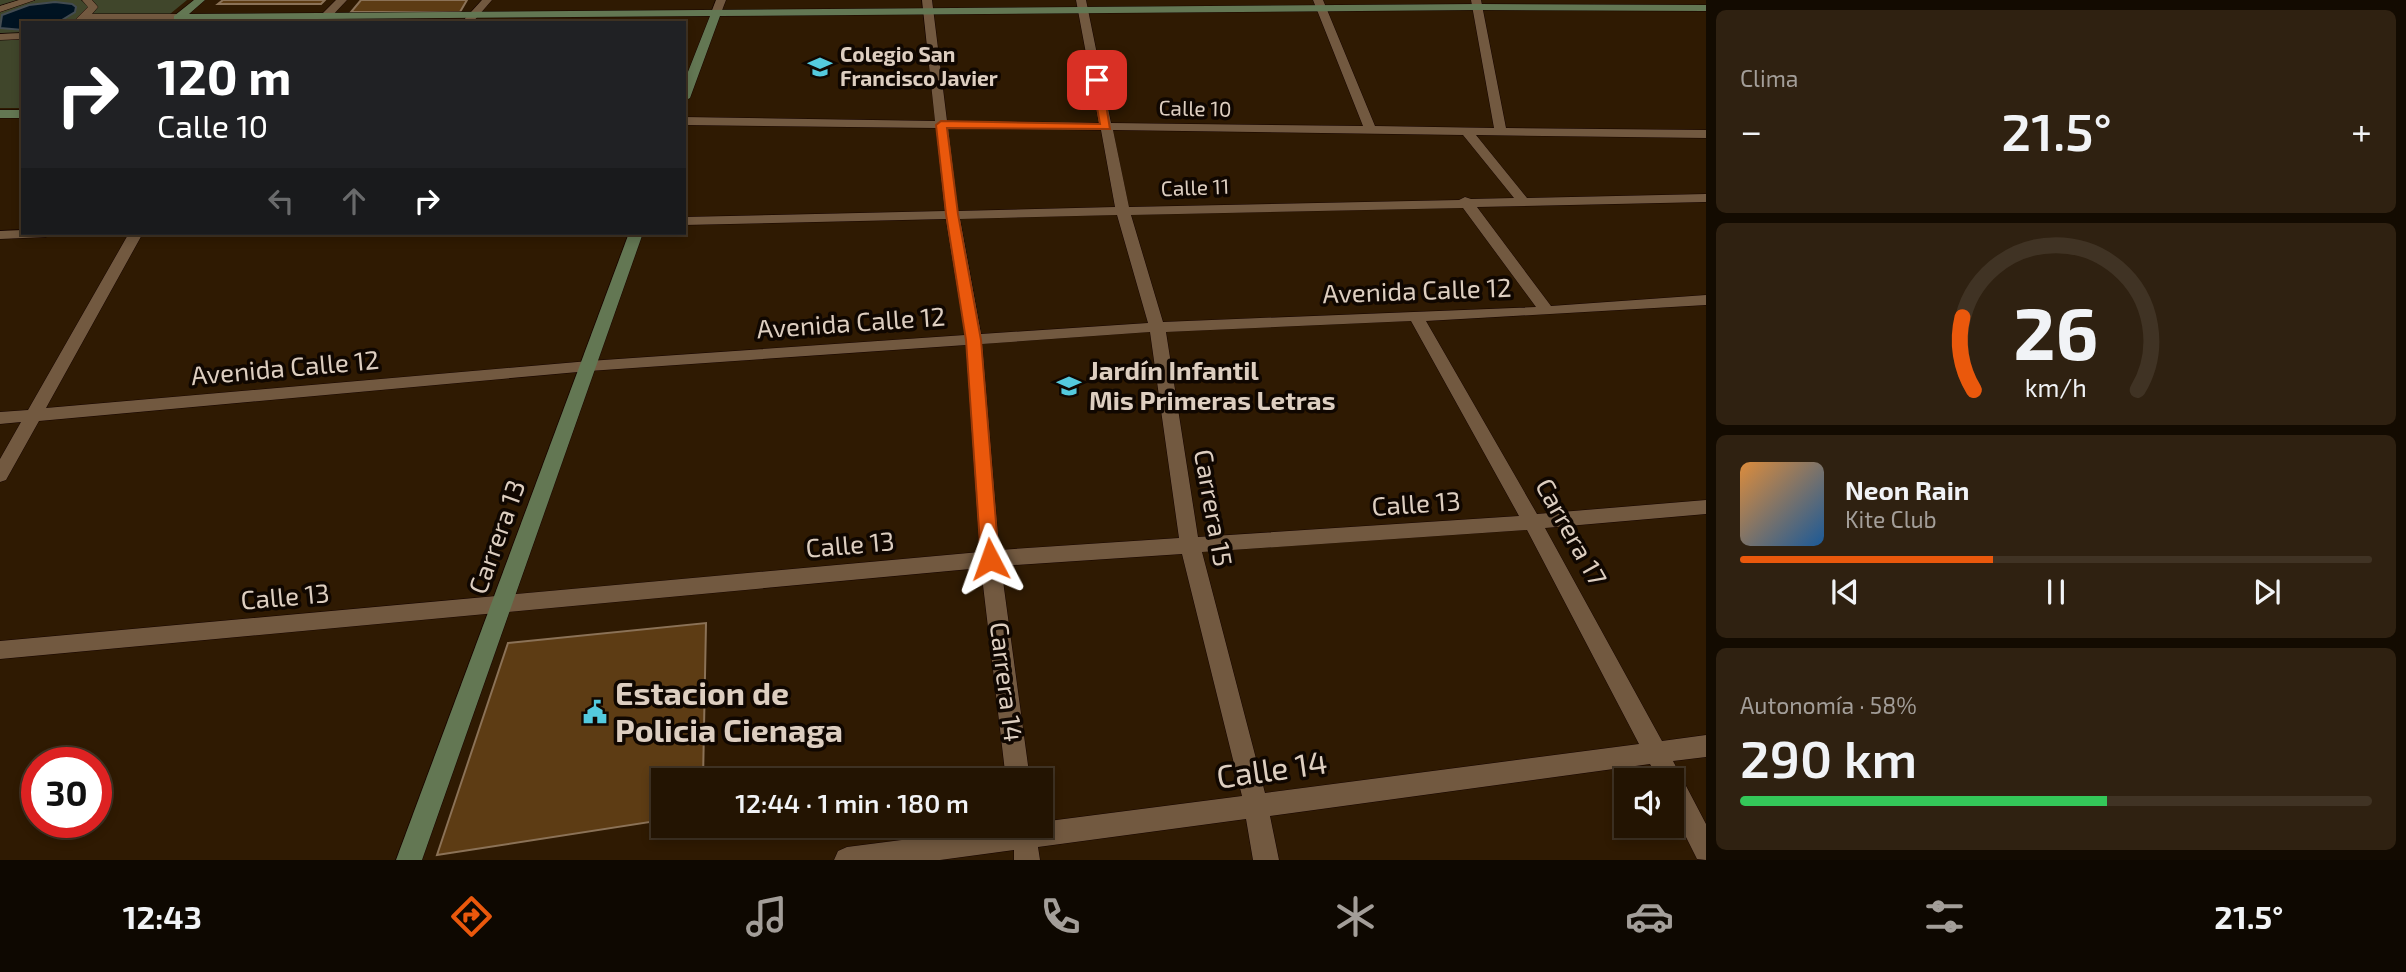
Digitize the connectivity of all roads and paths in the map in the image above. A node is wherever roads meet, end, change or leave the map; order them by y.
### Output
1 (30, 0) edge
2 (88, 0) edge
3 (200, 0) edge
4 (342, 0) edge
5 (487, 0) edge
6 (721, 0) edge
7 (1477, 3) edge
8 (1320, 4) edge
9 (1082, 5) edge
10 (927, 6) edge
11 (1706, 8) edge
12 (0, 9) edge
13 (716, 13) junction
14 (326, 16) junction
15 (85, 17) junction
16 (469, 19) edge
17 (176, 20) edge
18 (78, 21) edge
19 (21, 36) edge
20 (3, 39) edge
21 (686, 93) edge
22 (0, 114) edge
23 (21, 114) edge
24 (686, 121) edge
25 (941, 125) junction
26 (1107, 127) junction
27 (1371, 130) junction
28 (1467, 131) junction
29 (1501, 131) junction
30 (1706, 134) edge
31 (1706, 198) edge
32 (1522, 200) junction
33 (1465, 201) junction
34 (1124, 211) junction
35 (952, 214) junction
36 (686, 221) edge
37 (21, 234) edge
38 (0, 235) edge
39 (135, 235) edge
40 (635, 235) edge
41 (1706, 300) edge
42 (1547, 311) junction
43 (1415, 315) junction
44 (1157, 327) junction
45 (974, 340) junction
46 (589, 366) junction
47 (34, 415) junction
48 (0, 418) edge
49 (0, 475) edge
50 (1706, 507) edge
51 (1532, 522) junction
52 (1190, 545) junction
53 (990, 559) junction
54 (500, 603) junction
55 (0, 650) edge
56 (1706, 746) edge
57 (1656, 751) junction
58 (1016, 768) edge
59 (1664, 768) edge
60 (1256, 805) junction
61 (1684, 807) edge
62 (1025, 840) edge
63 (1706, 850) edge
64 (409, 860) edge
65 (846, 860) edge
66 (1266, 860) edge

1 - 12 street
2 - 15 street
3 - 17 street
4 - 14 street
5 - 16 street
6 - 13 street
7 - 8 street
7 - 11 street
7 - 29 street
8 - 9 street
8 - 27 street
9 - 10 street
9 - 26 street, Carrera 15
10 - 13 street
10 - 25 street, Carrera 14
13 - 16 street
13 - 21 street
14 - 16 street
14 - 17 street
15 - 17 street
15 - 18 street
19 - 20 street
22 - 23 street
24 - 25 street, Calle 10
25 - 26 street, Calle 10
25 - 35 street, Carrera 14
26 - 27 street, Calle 10
26 - 34 street, Carrera 15
27 - 28 street, Calle 10
28 - 29 street, Calle 10
28 - 32 street
29 - 30 street, Calle 10
31 - 32 street, Calle 11
32 - 33 street, Calle 11
33 - 34 street, Calle 11
33 - 42 street
34 - 35 street, Calle 11
34 - 44 street, Carrera 15
35 - 36 street, Calle 11
35 - 45 street, Carrera 14
37 - 38 street
39 - 47 street
40 - 46 street, Carrera 13
41 - 42 street, Avenida Calle 12
42 - 43 street, Avenida Calle 12
43 - 44 street, Avenida Calle 12
43 - 51 street, Carrera 17
44 - 45 street, Avenida Calle 12
44 - 52 street, Carrera 15
45 - 46 street, Avenida Calle 12
45 - 53 street, Carrera 14
46 - 47 street, Avenida Calle 12
46 - 54 street, Carrera 13
47 - 48 street, Avenida Calle 12
47 - 49 street
50 - 51 street, Calle 13
51 - 52 street, Calle 13
51 - 57 street, Carrera 17
52 - 53 street, Calle 13
52 - 60 street, Carrera 15
53 - 54 street, Calle 13
53 - 58 street, Carrera 14
54 - 55 street, Calle 13
54 - 64 street, Carrera 13
56 - 57 street, Calle 14
57 - 59 street, Carrera 17
57 - 60 street, Calle 14
60 - 62 street, Calle 14
60 - 66 street, Carrera 15
61 - 63 street, Carrera 17
62 - 65 street, Calle 14

